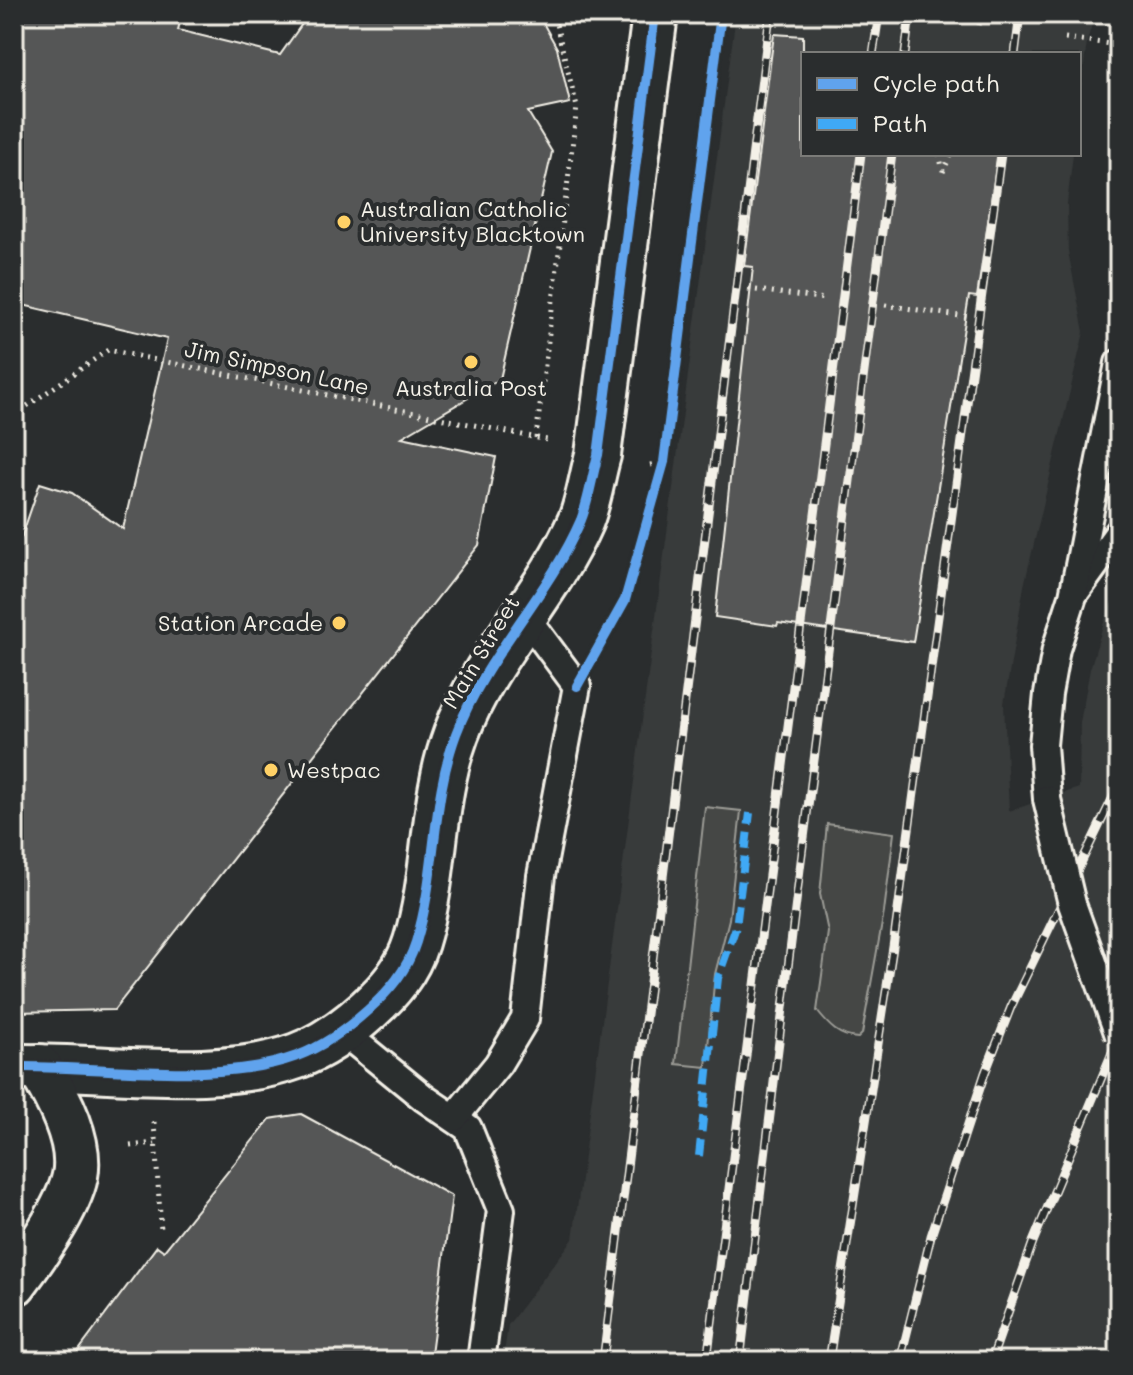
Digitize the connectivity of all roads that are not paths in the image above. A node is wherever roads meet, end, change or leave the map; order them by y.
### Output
1 (655, 14) edge
2 (1119, 363) edge
3 (1119, 532) edge
4 (1073, 596) junction
5 (525, 616) junction
6 (343, 1032) junction
7 (1119, 1035) edge
8 (26, 1067) edge
9 (454, 1118) junction
10 (14, 1283) edge
11 (481, 1361) edge

1 - 5 street, Main Street
2 - 4 lane
3 - 4 lane
4 - 7 lane, bridge
5 - 6 street, Main Street
5 - 9 lane
6 - 8 street, Main Street
6 - 9 lane
8 - 10 street, Main Street
9 - 11 lane

